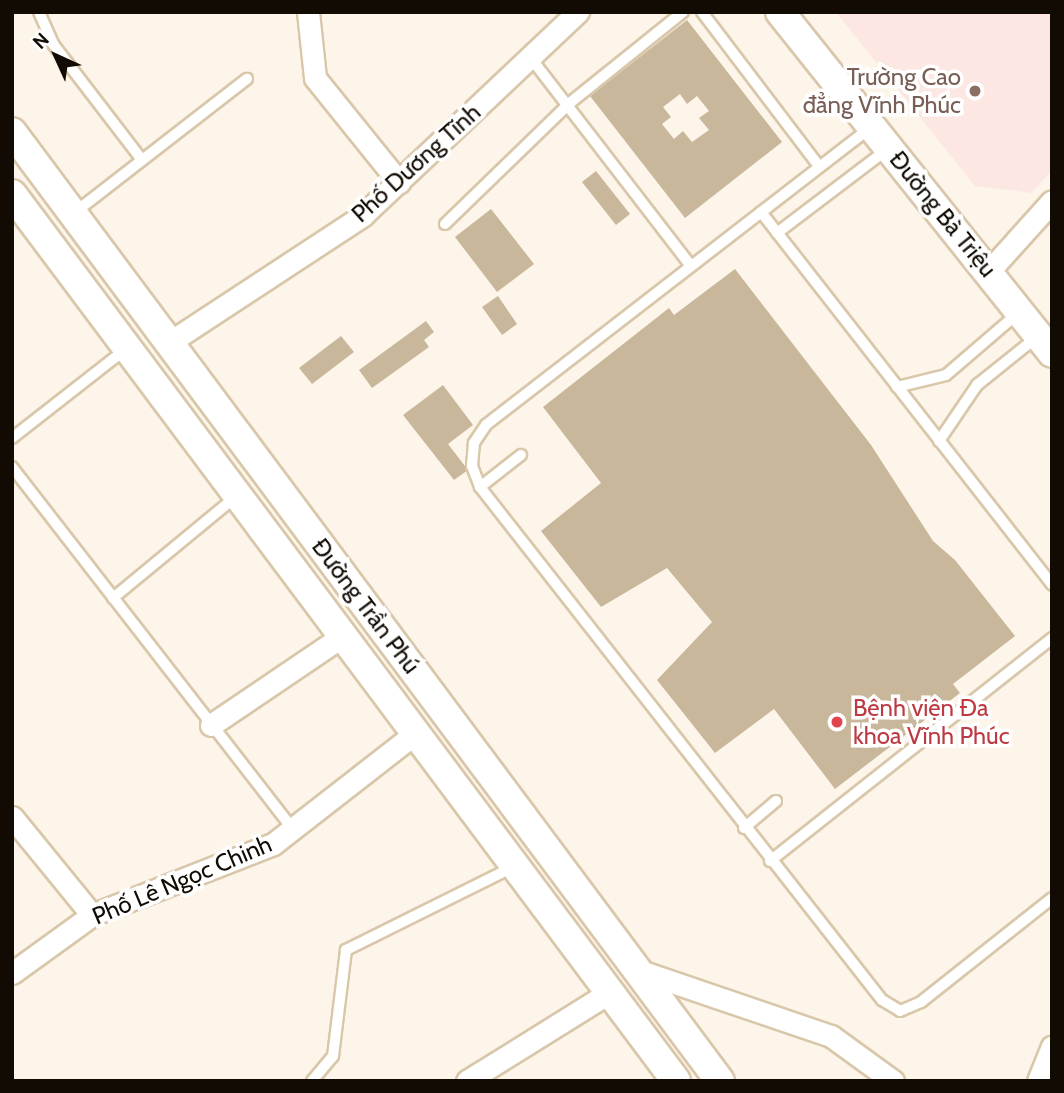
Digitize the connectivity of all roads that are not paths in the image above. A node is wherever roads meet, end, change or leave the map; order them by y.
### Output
1 (39, 12) edge
2 (308, 12) edge
3 (578, 12) edge
4 (683, 12) edge
5 (702, 12) edge
6 (780, 12) edge
7 (530, 57) junction
8 (247, 79) dead end
9 (567, 106) junction
10 (872, 126) junction
11 (12, 132) edge
12 (890, 148) junction
13 (142, 160) junction
14 (819, 166) junction
15 (398, 182) junction
16 (12, 194) edge
17 (1052, 201) edge
18 (761, 212) junction
19 (74, 213) junction
20 (445, 224) dead end
21 (777, 233) junction
22 (691, 266) junction
23 (989, 271) junction
24 (1021, 312) junction
25 (170, 342) junction
26 (1045, 344) edge
27 (128, 348) junction
28 (897, 387) junction
29 (12, 438) edge
30 (939, 441) junction
31 (521, 455) dead end
32 (12, 467) edge
33 (480, 487) junction
34 (238, 495) junction
35 (1052, 585) edge
36 (113, 598) junction
37 (344, 635) junction
38 (1052, 638) edge
39 (211, 725) junction
40 (417, 732) junction
41 (776, 801) dead end
42 (12, 817) edge
43 (744, 828) junction
44 (293, 829) junction
45 (770, 861) junction
46 (516, 865) junction
47 (1052, 898) edge
48 (92, 915) junction
49 (639, 971) junction
50 (12, 973) edge
51 (610, 992) junction
52 (1052, 1047) edge
53 (318, 1079) edge
54 (467, 1081) edge
55 (676, 1081) edge
56 (720, 1081) edge
57 (893, 1081) edge
58 (1038, 1081) edge

1 - 13 lane
2 - 15 street
3 - 7 street, Phố Dương Tĩnh
4 - 9 lane
5 - 14 lane
6 - 10 main road, Đường Bà Triệu
7 - 9 lane
7 - 15 street, Phố Dương Tĩnh
8 - 13 lane
9 - 20 lane
9 - 22 lane
10 - 12 main road, Đường Bà Triệu
10 - 14 lane
11 - 19 main road, Đường Trần Phú
12 - 21 lane
12 - 23 main road, Đường Bà Triệu
13 - 19 lane
14 - 18 lane
15 - 25 street, Phố Dương Tĩnh
16 - 27 main road, Đường Trần Phú
17 - 23 street
18 - 21 lane
18 - 22 lane
19 - 25 main road, Đường Trần Phú
21 - 28 lane
22 - 33 lane
23 - 24 main road, Đường Bà Triệu
24 - 26 main road, Đường Bà Triệu
24 - 28 lane
25 - 49 main road, Đường Trần Phú
26 - 30 lane
27 - 29 lane
27 - 34 main road, Đường Trần Phú
28 - 30 lane
30 - 35 lane
31 - 33 lane
32 - 36 lane
33 - 43 lane
34 - 36 lane
34 - 37 main road, Đường Trần Phú
36 - 39 lane
37 - 39 street
37 - 40 main road, Đường Trần Phú
38 - 45 lane
39 - 44 lane
40 - 44 street, Phố Lê Ngọc Chinh
40 - 46 main road, Đường Trần Phú
41 - 43 lane
42 - 48 street
43 - 45 lane
44 - 48 street, Phố Lê Ngọc Chinh
45 - 47 lane
46 - 51 main road, Đường Trần Phú
46 - 53 lane
48 - 50 street, Phố Lê Ngọc Chinh
49 - 51 main road
49 - 56 main road, Đường Trần Phú
49 - 57 street
51 - 54 street
51 - 55 main road, Đường Trần Phú
52 - 58 street

